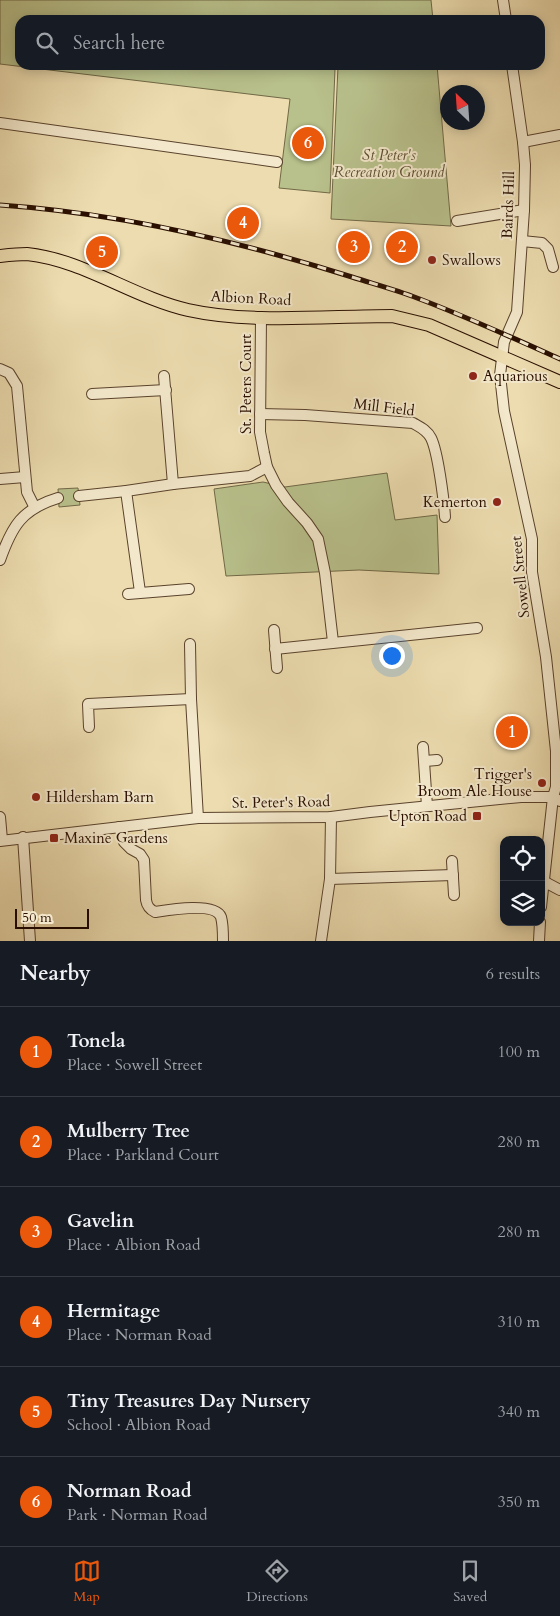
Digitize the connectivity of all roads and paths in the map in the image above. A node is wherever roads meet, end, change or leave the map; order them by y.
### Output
1 (503, 0) edge
2 (505, 15) edge
3 (513, 70) edge
4 (0, 123) edge
5 (560, 135) edge
6 (523, 142) junction
7 (277, 162) dead end
8 (524, 210) junction
9 (457, 221) dead end
10 (522, 241) junction
11 (0, 256) edge
12 (550, 264) dead end
13 (261, 318) junction
14 (503, 356) junction
15 (0, 369) edge
16 (164, 376) dead end
17 (560, 382) edge
18 (166, 390) junction
19 (92, 394) dead end
20 (260, 414) junction
21 (267, 467) junction
22 (25, 477) junction
23 (0, 479) edge
24 (172, 484) junction
25 (126, 491) junction
26 (79, 496) dead end
27 (58, 498) dead end
28 (34, 506) junction
29 (445, 517) dead end
30 (0, 560) edge
31 (189, 589) dead end
32 (140, 592) junction
33 (128, 594) dead end
34 (470, 626) dead end
35 (274, 630) dead end
36 (333, 642) junction
37 (275, 649) junction
38 (187, 651) dead end
39 (277, 668) dead end
40 (191, 699) junction
41 (89, 727) dead end
42 (423, 747) dead end
43 (437, 760) dead end
44 (425, 761) junction
45 (556, 799) edge
46 (427, 806) junction
47 (0, 817) edge
48 (331, 817) junction
49 (198, 818) junction
50 (119, 827) junction
51 (23, 837) junction
52 (1, 840) edge
53 (452, 861) dead end
54 (545, 868) edge
55 (453, 875) junction
56 (330, 879) junction
57 (545, 882) edge
58 (560, 890) edge
59 (454, 895) dead end
60 (540, 926) edge
61 (30, 941) edge
62 (223, 941) edge
63 (321, 941) edge
64 (539, 941) edge

1 - 2 street
3 - 6 street, Bairds Hill
4 - 7 street
5 - 6 street
6 - 8 street, Bairds Hill
8 - 9 street
8 - 10 street, Bairds Hill
10 - 12 street
10 - 14 street, Bairds Hill
11 - 13 main road, Albion Road
13 - 14 main road, Albion Road
13 - 20 street, St. Peters Court
14 - 17 main road, Albion Road
14 - 45 street, Sowell Street
15 - 22 street
16 - 18 street
18 - 19 street
18 - 24 street
20 - 21 street, St. Peters Court
20 - 29 street, Mill Field
21 - 24 street
21 - 36 street, St. Peters Court
22 - 23 street
22 - 28 street
24 - 25 street
25 - 26 street
25 - 32 street
27 - 28 street
28 - 30 street
31 - 32 street
32 - 33 street
34 - 36 street
35 - 37 street
36 - 37 street
37 - 39 street
38 - 40 street
40 - 41 street
40 - 49 street
42 - 44 street
43 - 44 street
44 - 46 street
45 - 46 street, St. Peter's Road
45 - 54 street
46 - 48 street, St. Peter's Road
47 - 52 street
48 - 49 street, St. Peter's Road
48 - 56 street
49 - 50 street, St. Peter's Road
50 - 51 street, St. Peter's Road
50 - 62 street
51 - 52 street, St. Peter's Road
51 - 61 street
53 - 55 street
55 - 56 street
55 - 59 street
56 - 63 street
57 - 58 street
60 - 64 street

